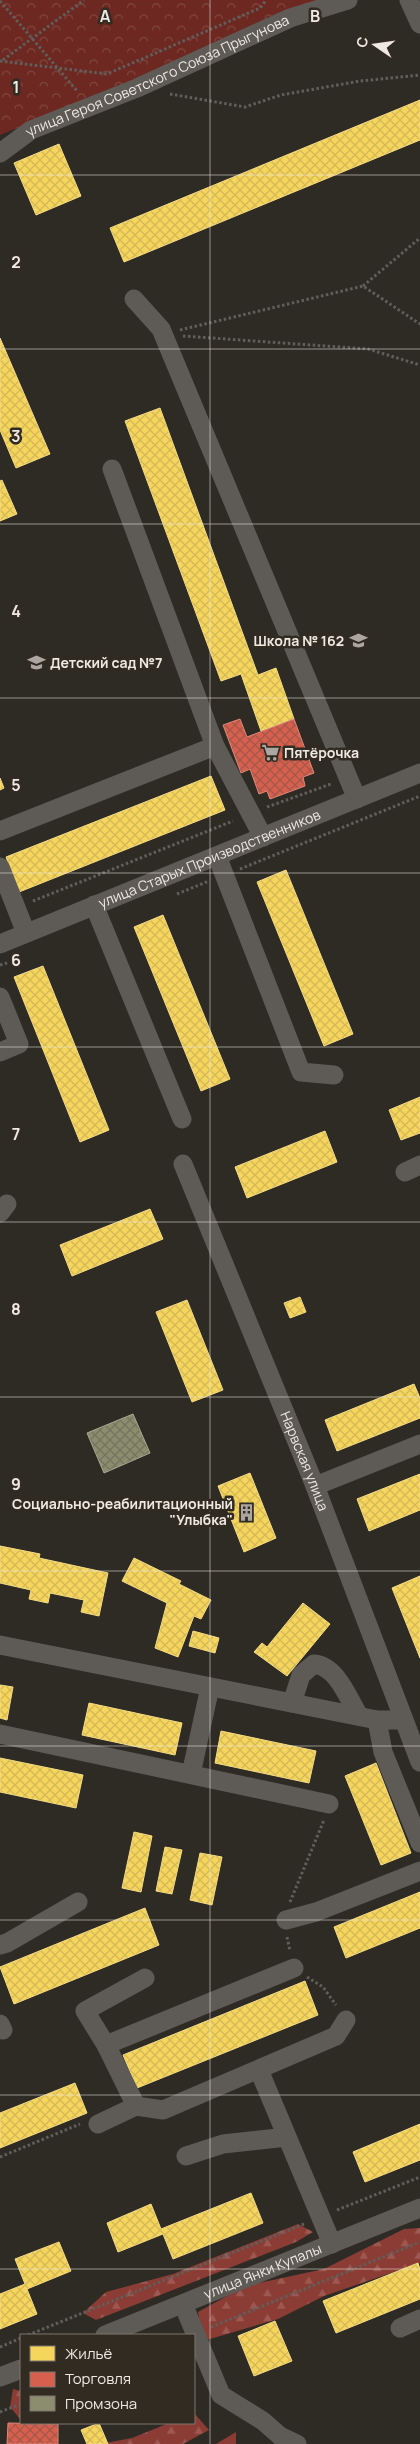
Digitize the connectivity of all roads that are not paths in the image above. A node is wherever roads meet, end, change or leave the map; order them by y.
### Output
1 (348, 0) edge
2 (409, 0) edge
3 (420, 24) edge
4 (0, 153) edge
5 (134, 299) dead end
6 (112, 469) dead end
7 (215, 746) junction
8 (420, 773) edge
9 (354, 791) junction
10 (0, 831) edge
11 (263, 837) junction
12 (217, 856) junction
13 (0, 867) edge
14 (94, 906) junction
15 (26, 933) junction
16 (0, 944) edge
17 (0, 997) edge
18 (0, 1052) edge
19 (334, 1074) dead end
20 (182, 1119) dead end
21 (183, 1164) dead end
22 (420, 1444) edge
23 (315, 1486) junction
24 (0, 1645) edge
25 (210, 1687) junction
26 (292, 1703) junction
27 (368, 1718) junction
28 (403, 1720) junction
29 (0, 1734) edge
30 (420, 1762) edge
31 (191, 1774) junction
32 (330, 1804) dead end
33 (420, 1843) edge
34 (420, 1871) edge
35 (78, 1902) dead end
36 (286, 1920) dead end
37 (0, 1945) edge
38 (294, 1968) dead end
39 (145, 1978) dead end
40 (346, 2020) dead end
41 (106, 2045) junction
42 (259, 2070) junction
43 (136, 2106) junction
44 (98, 2124) road end
45 (287, 2137) junction
46 (186, 2156) dead end
47 (420, 2209) edge
48 (332, 2244) junction
49 (183, 2304) junction
50 (420, 2319) edge
51 (400, 2328) dead end
52 (108, 2334) edge
53 (20, 2369) edge
54 (0, 2378) edge
55 (297, 2444) edge

1 - 4 street, улица Героя Советского Союза Прыгунова
2 - 3 street
5 - 9 street
6 - 7 street
7 - 10 street
7 - 11 street
8 - 9 street, улица Старых Производственников
9 - 11 street, улица Старых Производственников
11 - 12 street, улица Старых Производственников
12 - 14 street, улица Старых Производственников
12 - 19 street
13 - 15 street
14 - 15 street, улица Старых Производственников
14 - 20 street
15 - 16 street, улица Старых Производственников
17 - 18 street
21 - 23 street, Нарвская улица
22 - 23 street
23 - 28 street, Нарвская улица
24 - 25 street
25 - 26 street
25 - 31 street
26 - 27 street
26 - 27 street
27 - 28 street
27 - 33 street
28 - 30 street, Нарвская улица
29 - 31 street
31 - 32 street
34 - 36 street
35 - 37 street
38 - 41 street
39 - 41 street
40 - 42 street
41 - 43 street
42 - 43 street
42 - 45 street
43 - 44 street
45 - 46 street
45 - 48 street
47 - 48 street, улица Янки Купалы
48 - 49 street, улица Янки Купалы
49 - 52 street, улица Янки Купалы
49 - 55 street
50 - 51 street
53 - 54 street

